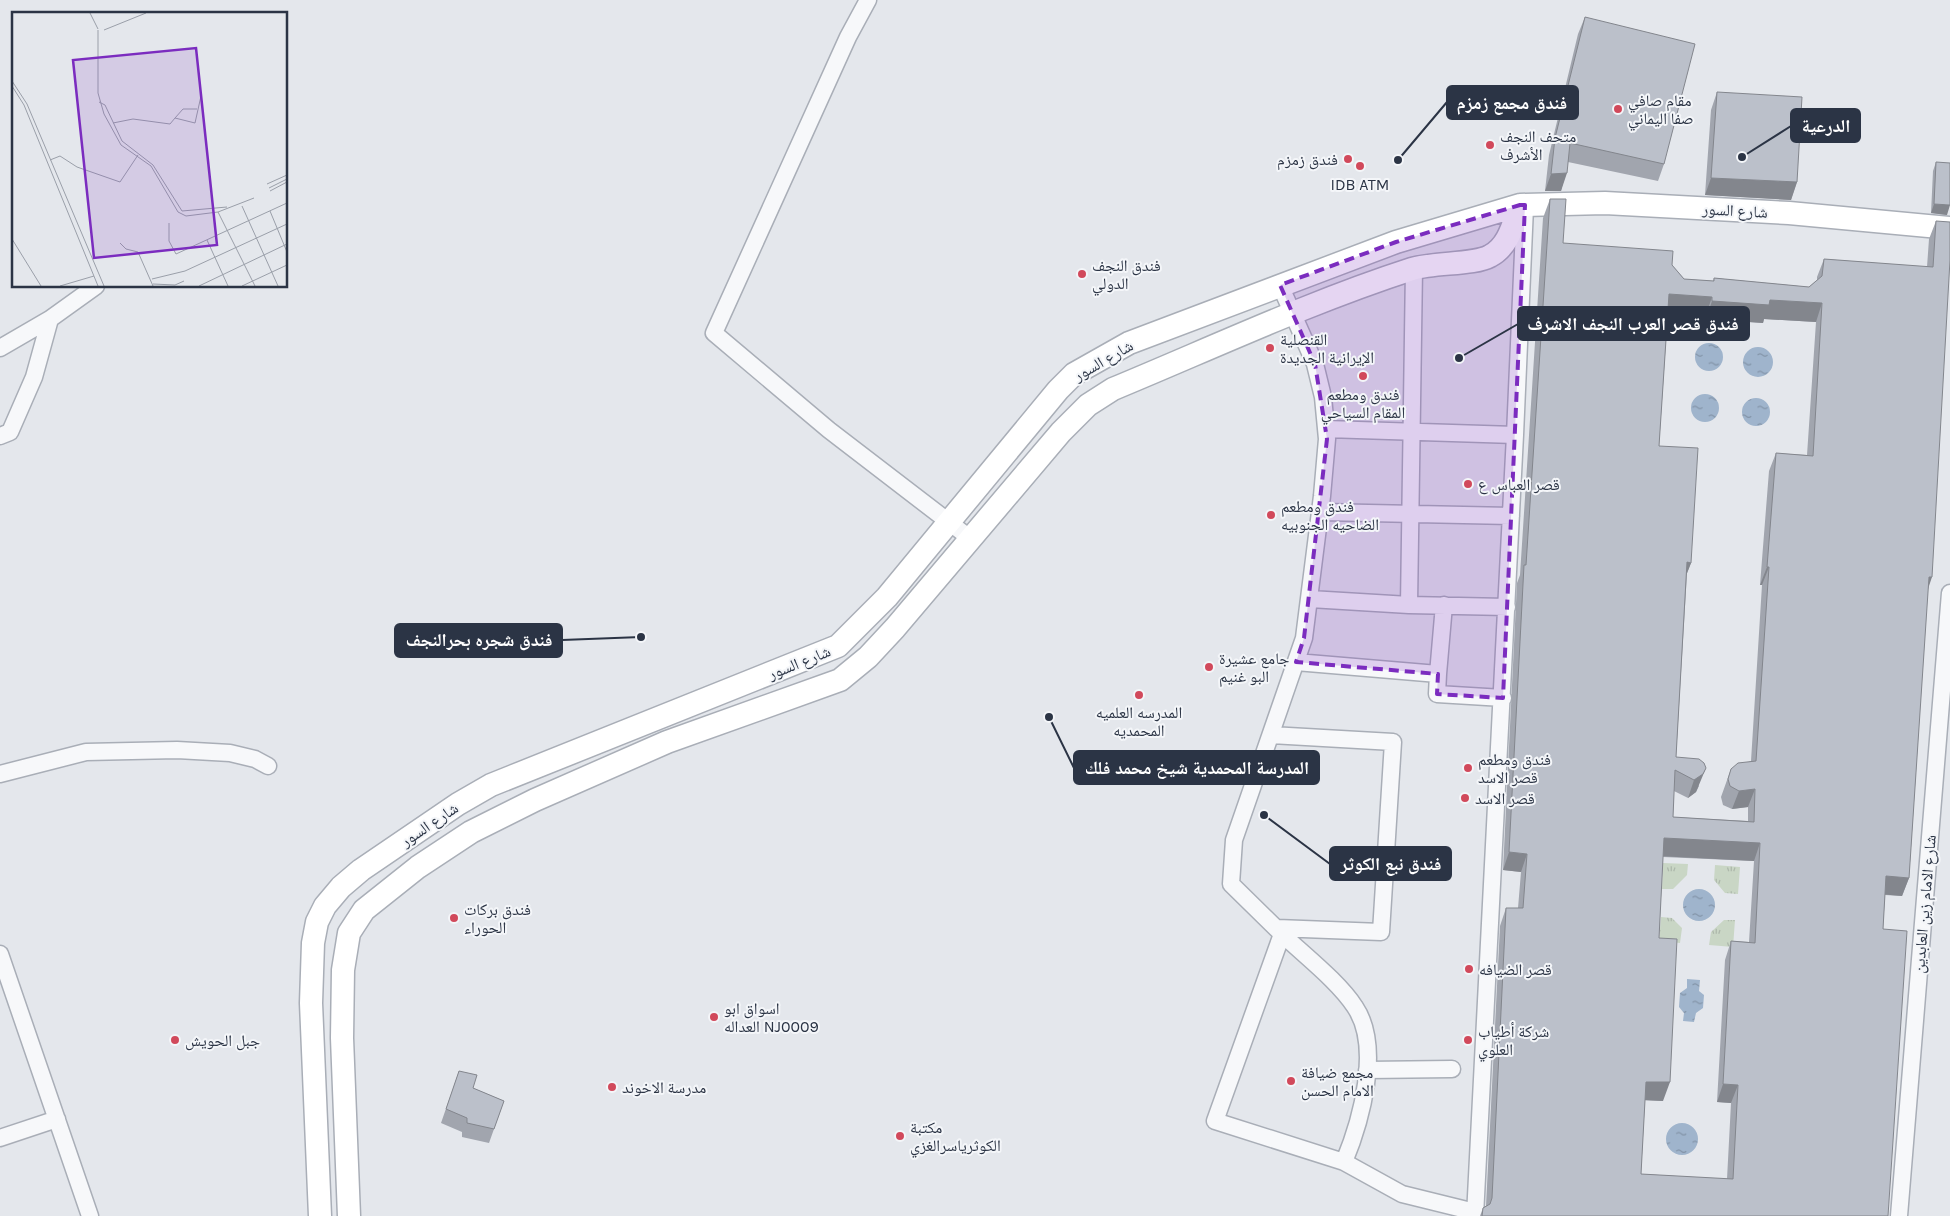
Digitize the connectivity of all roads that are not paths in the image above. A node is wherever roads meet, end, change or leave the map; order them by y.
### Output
1 (868, 0) edge
2 (1522, 205) junction
3 (1950, 228) edge
4 (1414, 268) junction
5 (1280, 284) junction
6 (93, 288) edge
7 (1294, 312) junction
8 (50, 319) junction
9 (0, 348) edge
10 (1326, 429) junction
11 (1412, 432) junction
12 (0, 436) edge
13 (1515, 436) junction
14 (1321, 512) junction
15 (1411, 514) junction
16 (1511, 516) junction
17 (948, 521) junction
18 (972, 539) junction
19 (1950, 593) edge
20 (1310, 600) junction
21 (1409, 605) junction
22 (1444, 605) junction
23 (1507, 607) junction
24 (1296, 662) junction
25 (1438, 674) junction
26 (1503, 698) junction
27 (1271, 735) junction
28 (268, 766) dead end
29 (0, 774) edge
30 (1280, 931) junction
31 (0, 954) edge
32 (1452, 1069) dead end
33 (1367, 1070) junction
34 (57, 1119) junction
35 (0, 1138) edge
36 (1344, 1162) junction
37 (1475, 1214) edge
38 (90, 1216) edge
39 (320, 1216) edge
40 (349, 1216) edge
41 (1900, 1216) edge

1 - 17 street
2 - 3 main road, شارع السور
2 - 4 main road, شارع السور
2 - 5 main road, شارع السور
2 - 13 street
4 - 7 main road, شارع السور
4 - 11 street
5 - 7 street
5 - 17 main road, شارع السور
6 - 8 street
7 - 10 street
7 - 18 main road, شارع السور
8 - 9 street
8 - 12 street
10 - 11 street
10 - 14 street
11 - 13 street
11 - 15 street
13 - 16 street
14 - 15 street
14 - 20 street
15 - 16 street
15 - 21 street
16 - 23 street
17 - 18 street
17 - 39 main road, شارع السور
18 - 40 main road, شارع السور
19 - 41 street, شارع الامام زين العابدين
20 - 21 street
20 - 24 street
21 - 22 street
22 - 23 street
22 - 25 street
23 - 26 street
24 - 25 street
24 - 27 street
25 - 26 street
26 - 37 street
27 - 30 street
27 - 30 street
28 - 29 street
30 - 33 street
30 - 36 street
31 - 34 street
32 - 33 street
33 - 36 street
34 - 35 street
34 - 38 street
36 - 37 street

